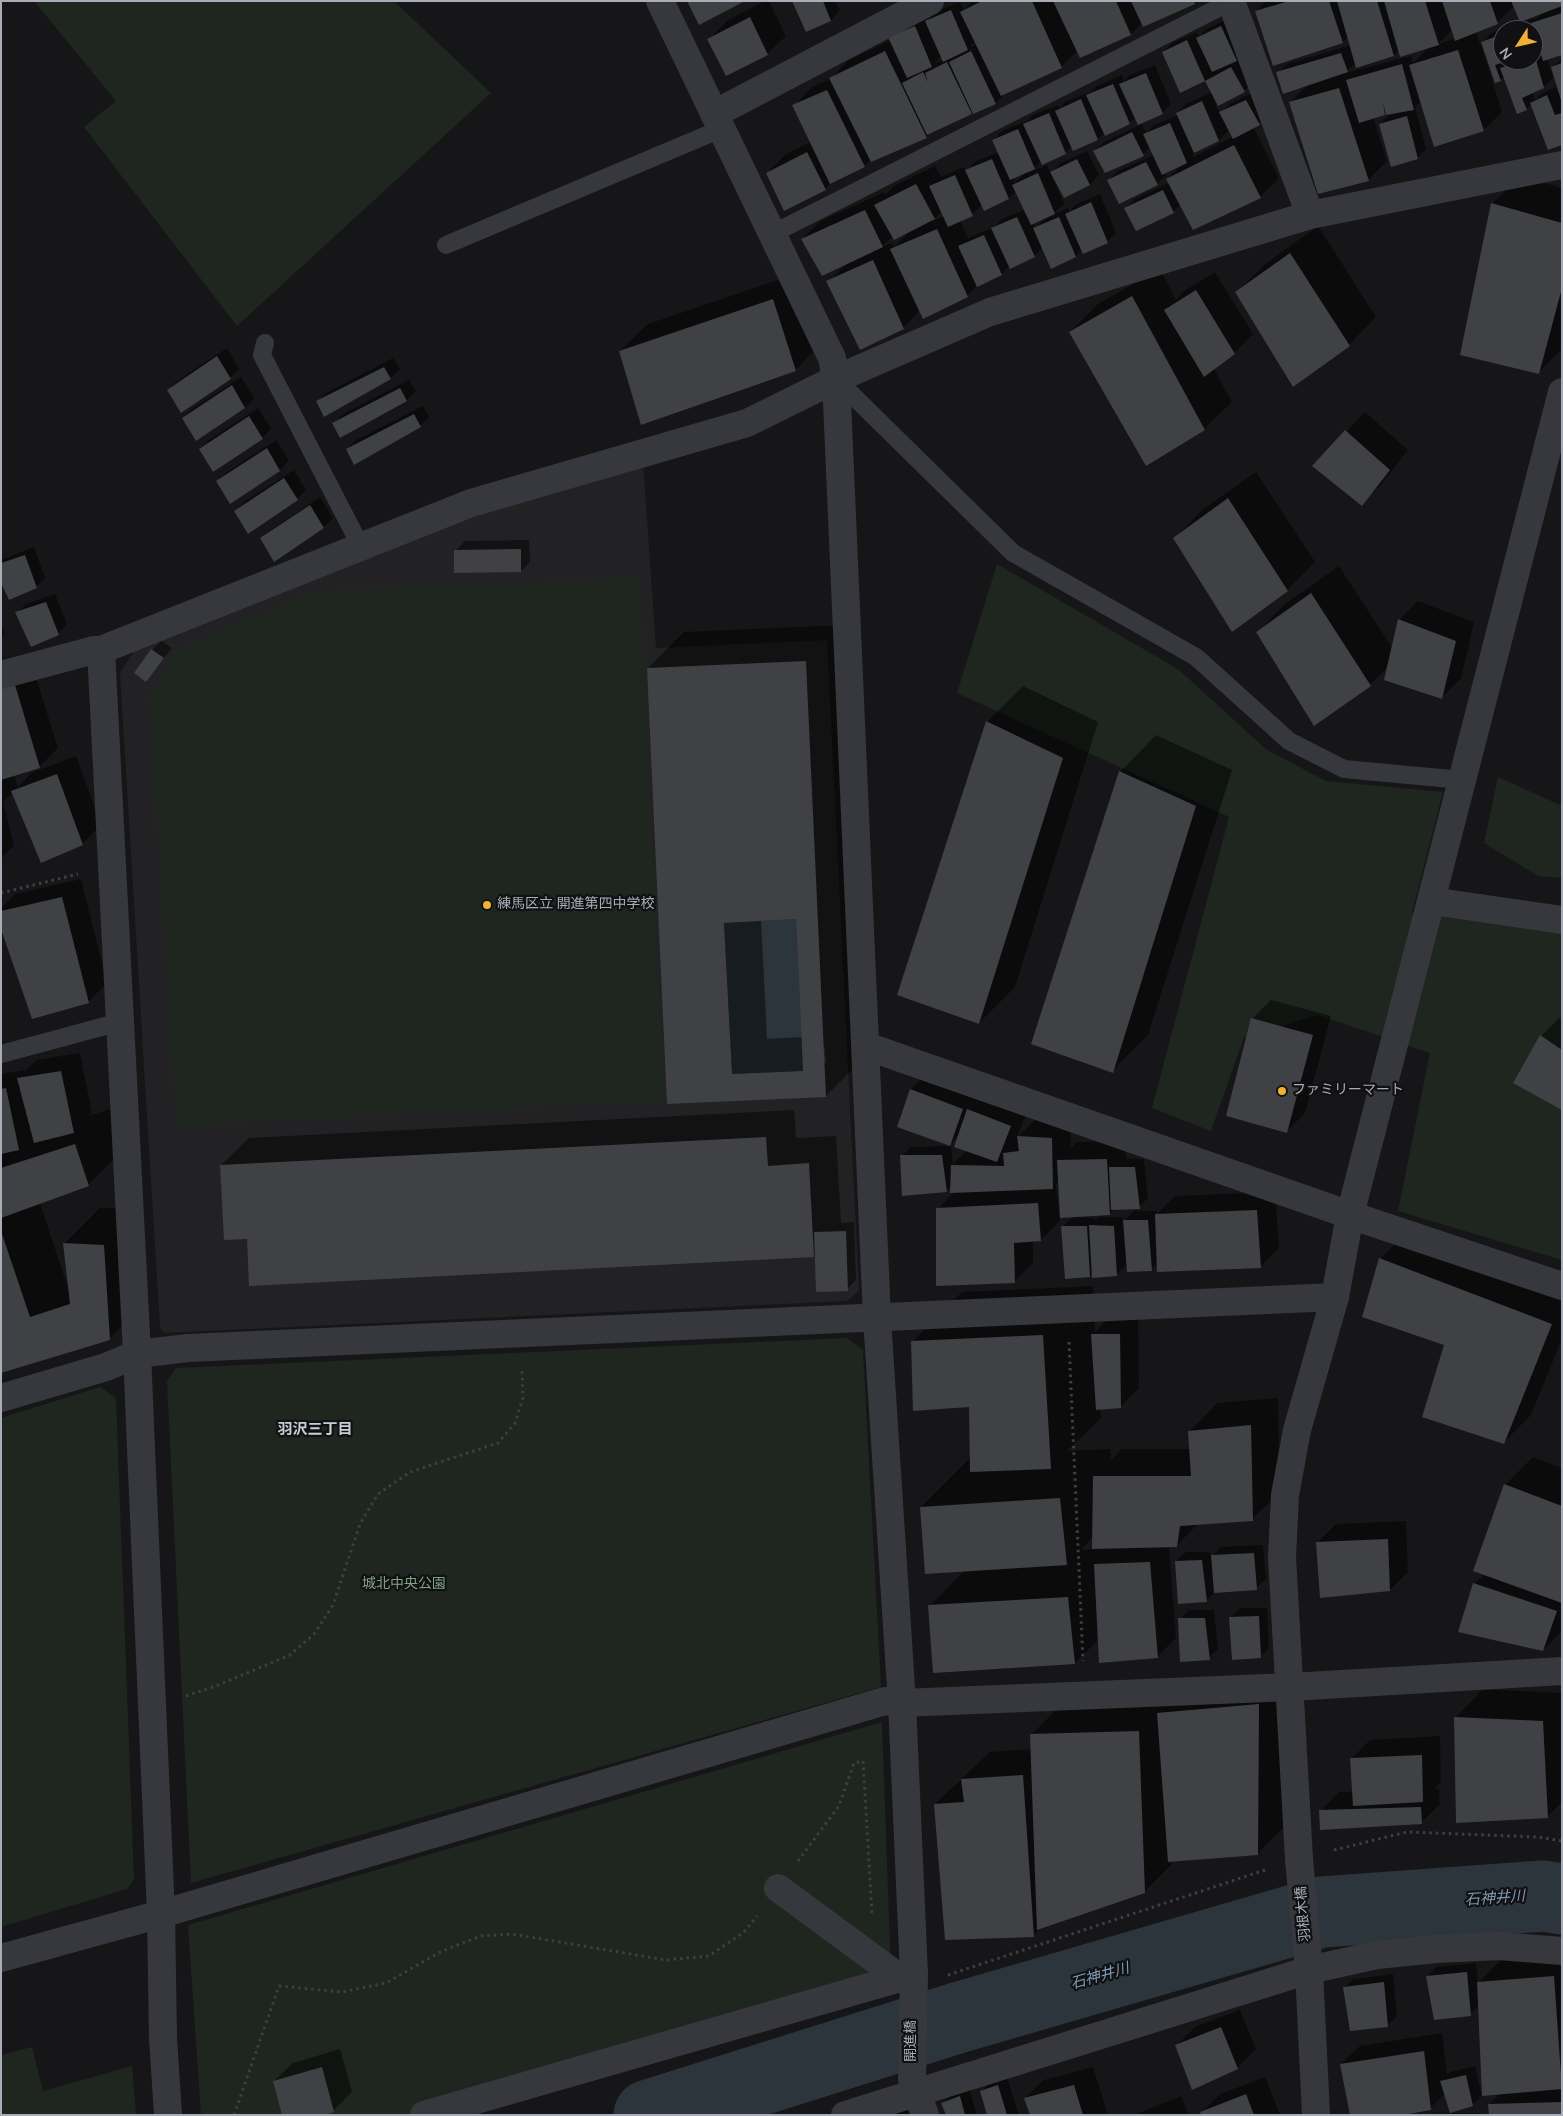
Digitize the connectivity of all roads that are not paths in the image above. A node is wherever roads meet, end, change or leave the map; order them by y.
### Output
1 (660, 1) edge
2 (930, 1) edge
3 (1231, 1) edge
4 (718, 121) junction
5 (1562, 165) edge
6 (1310, 215) junction
7 (772, 234) junction
8 (446, 245) dead end
9 (265, 343) dead end
10 (836, 379) junction
11 (1562, 392) edge
12 (361, 547) junction
13 (101, 650) junction
14 (1, 675) edge
15 (1462, 780) junction
16 (1431, 901) junction
17 (1562, 920) edge
18 (120, 1022) junction
19 (866, 1046) junction
20 (1, 1054) edge
21 (1350, 1215) junction
22 (1562, 1286) edge
23 (1335, 1297) junction
24 (877, 1318) junction
25 (137, 1354) junction
26 (1, 1398) edge
27 (1562, 1671) edge
28 (1291, 1687) junction
29 (902, 1703) junction
30 (778, 1888) road end
31 (161, 1914) junction
32 (1562, 1951) edge
33 (1, 1958) edge
34 (1309, 1970) junction
35 (910, 1985) junction
36 (918, 2096) edge
37 (168, 2115) edge
38 (424, 2115) edge
39 (845, 2115) edge
40 (1316, 2115) edge

1 - 4 street, 開進橋
2 - 4 street
3 - 6 street
3 - 7 lane
4 - 7 street, 開進橋
4 - 8 lane
5 - 6 street
6 - 10 street
7 - 10 street, 開進橋
9 - 12 lane
10 - 12 street
10 - 15 lane
10 - 19 street, 開進橋
11 - 15 street, 羽根木橋
12 - 13 street
13 - 14 street
13 - 18 street
15 - 16 street, 羽根木橋
16 - 17 street
16 - 21 street, 羽根木橋
18 - 20 lane
18 - 25 street
19 - 21 street
19 - 24 street, 開進橋
21 - 22 street
21 - 23 street, 羽根木橋
23 - 24 street
23 - 28 street, 羽根木橋
24 - 25 street
24 - 29 street, 開進橋
25 - 26 street
25 - 31 street
27 - 28 street
28 - 29 street
28 - 34 street, 羽根木橋
29 - 31 street
29 - 35 street, 開進橋
30 - 35 street
31 - 33 street
31 - 37 street
32 - 34 street
34 - 36 street
34 - 40 street, 羽根木橋
35 - 36 street, 開進橋
35 - 38 street
36 - 39 street

